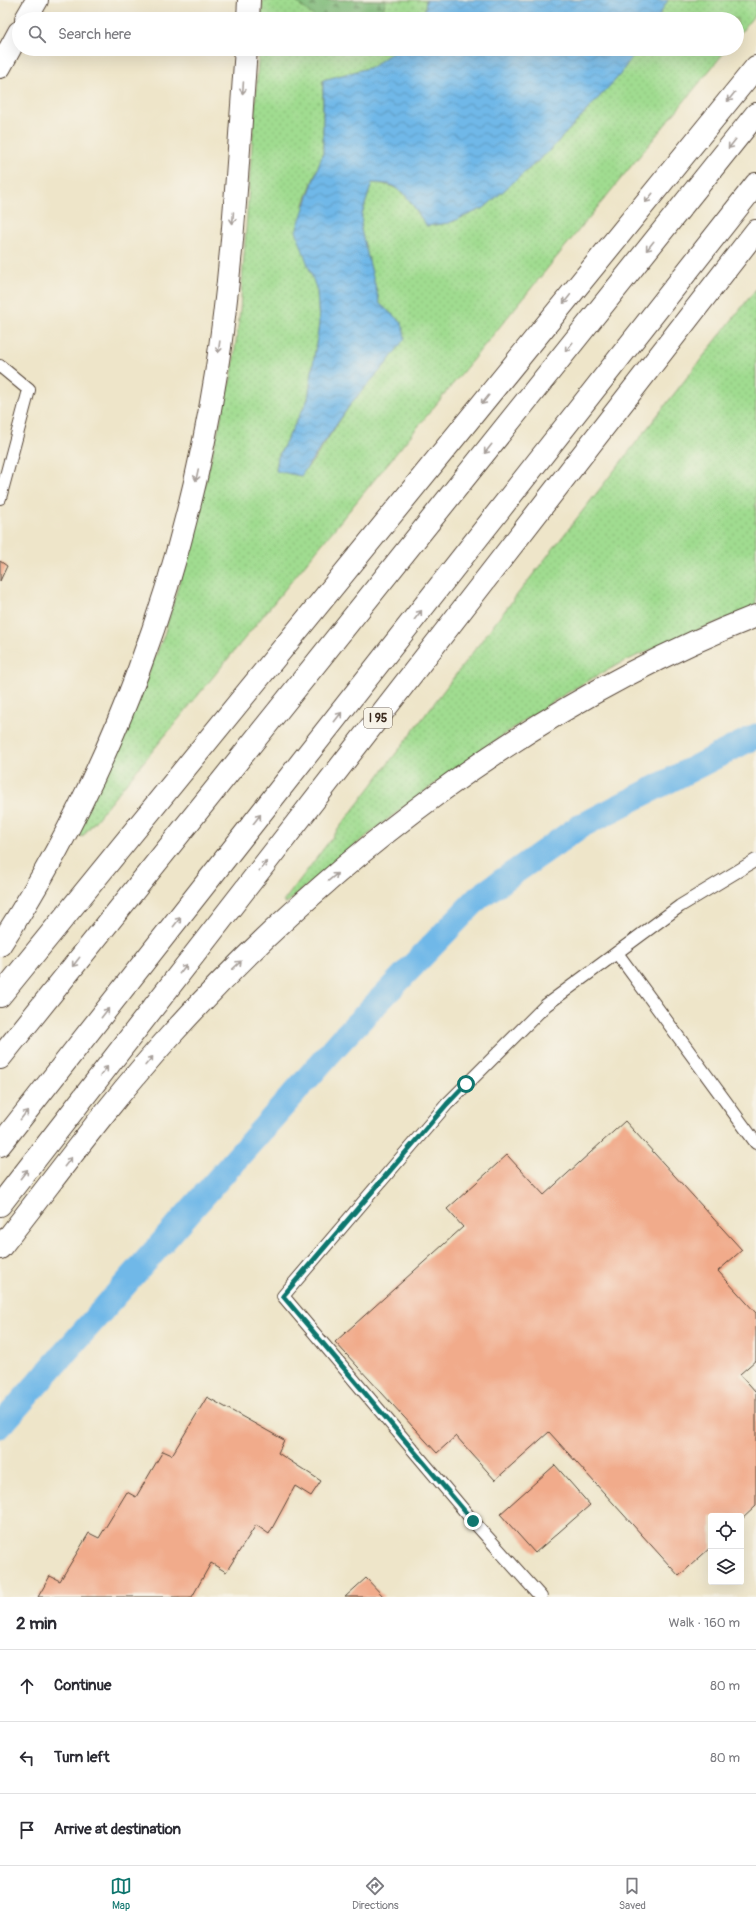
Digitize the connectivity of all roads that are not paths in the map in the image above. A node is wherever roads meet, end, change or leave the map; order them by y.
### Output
1 (37, 0) edge
2 (249, 0) edge
3 (30, 12) edge
4 (248, 12) edge
5 (12, 45) edge
6 (245, 56) edge
7 (0, 67) edge
8 (756, 67) edge
9 (756, 114) edge
10 (756, 184) edge
11 (756, 231) edge
12 (0, 366) edge
13 (0, 498) edge
14 (756, 616) edge
15 (756, 860) edge
16 (0, 945) edge
17 (617, 952) junction
18 (0, 996) edge
19 (0, 1058) edge
20 (756, 1143) edge
21 (0, 1145) edge
22 (0, 1205) edge
23 (0, 1248) edge
24 (541, 1597) edge

1 - 3 main road
2 - 4 main road
5 - 7 main road
6 -> 16 main road
8 -> 18 main road
9 -> 19 main road
21 -> 10 main road
22 -> 11 main road, I 95
12 - 13 lane
23 -> 14 main road
15 - 17 lane
17 - 20 lane
17 - 24 lane

